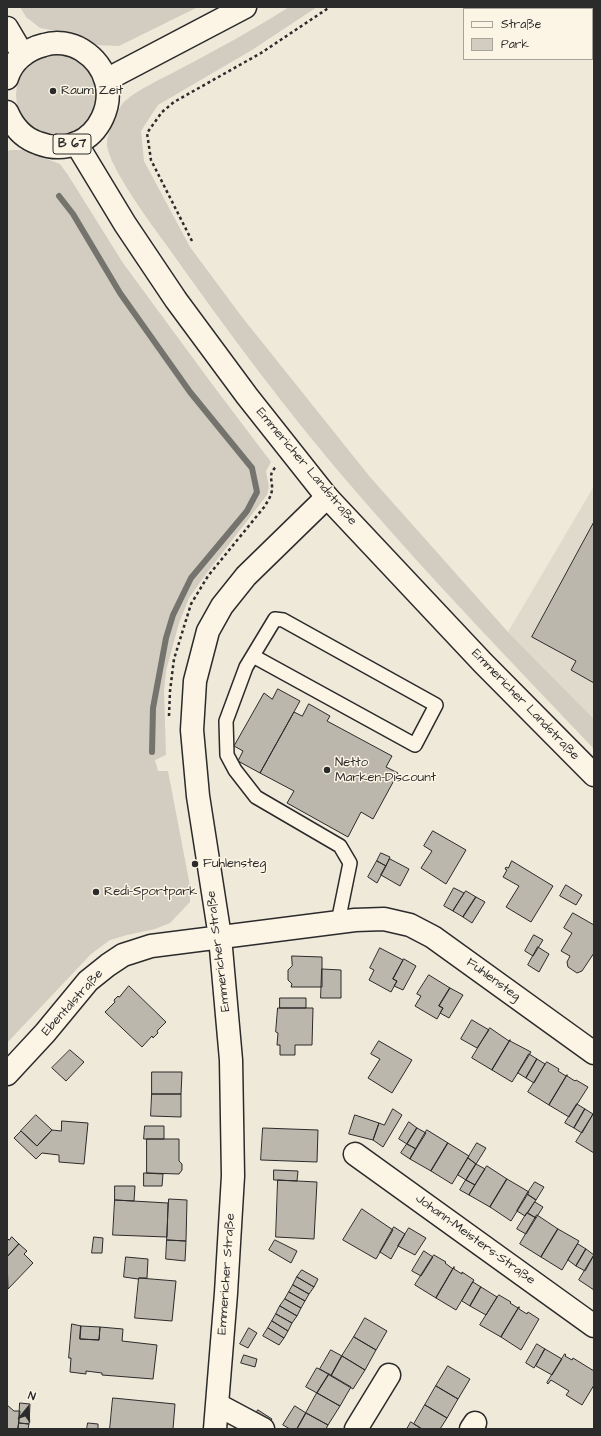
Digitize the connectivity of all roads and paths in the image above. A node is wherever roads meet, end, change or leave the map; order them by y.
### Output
1 (245, 7) edge
2 (330, 7) edge
3 (7, 28) edge
4 (23, 55) junction
5 (7, 78) edge
6 (106, 80) junction
7 (9, 121) edge
8 (76, 143) junction
9 (192, 241) dead end
10 (327, 498) junction
11 (253, 656) junction
12 (594, 775) edge
13 (338, 922) junction
14 (220, 937) junction
15 (594, 1053) edge
16 (7, 1074) edge
17 (355, 1154) dead end
18 (594, 1326) edge
19 (389, 1375) dead end
20 (218, 1405) junction
21 (215, 1429) edge
22 (263, 1429) edge
23 (356, 1429) edge

1 - 6 street
2 - 9 path
3 - 4 street
4 - 5 street, B 67
4 - 6 street, B 67
6 - 8 street, B 67
7 - 8 street, B 67
8 - 10 street, Emmericher Landstraße
10 - 12 street, Emmericher Landstraße
10 - 14 street, Emmericher Straße
11 - 11 lane
11 - 13 lane
13 - 14 street, Fuhlensteg
13 - 15 street, Fuhlensteg
14 - 16 street, Ebentalstraße
14 - 20 street, Emmericher Straße
17 - 18 street, Johann-Meisters-Straße
19 - 23 street
20 - 21 street, Emmericher Straße
20 - 22 street

